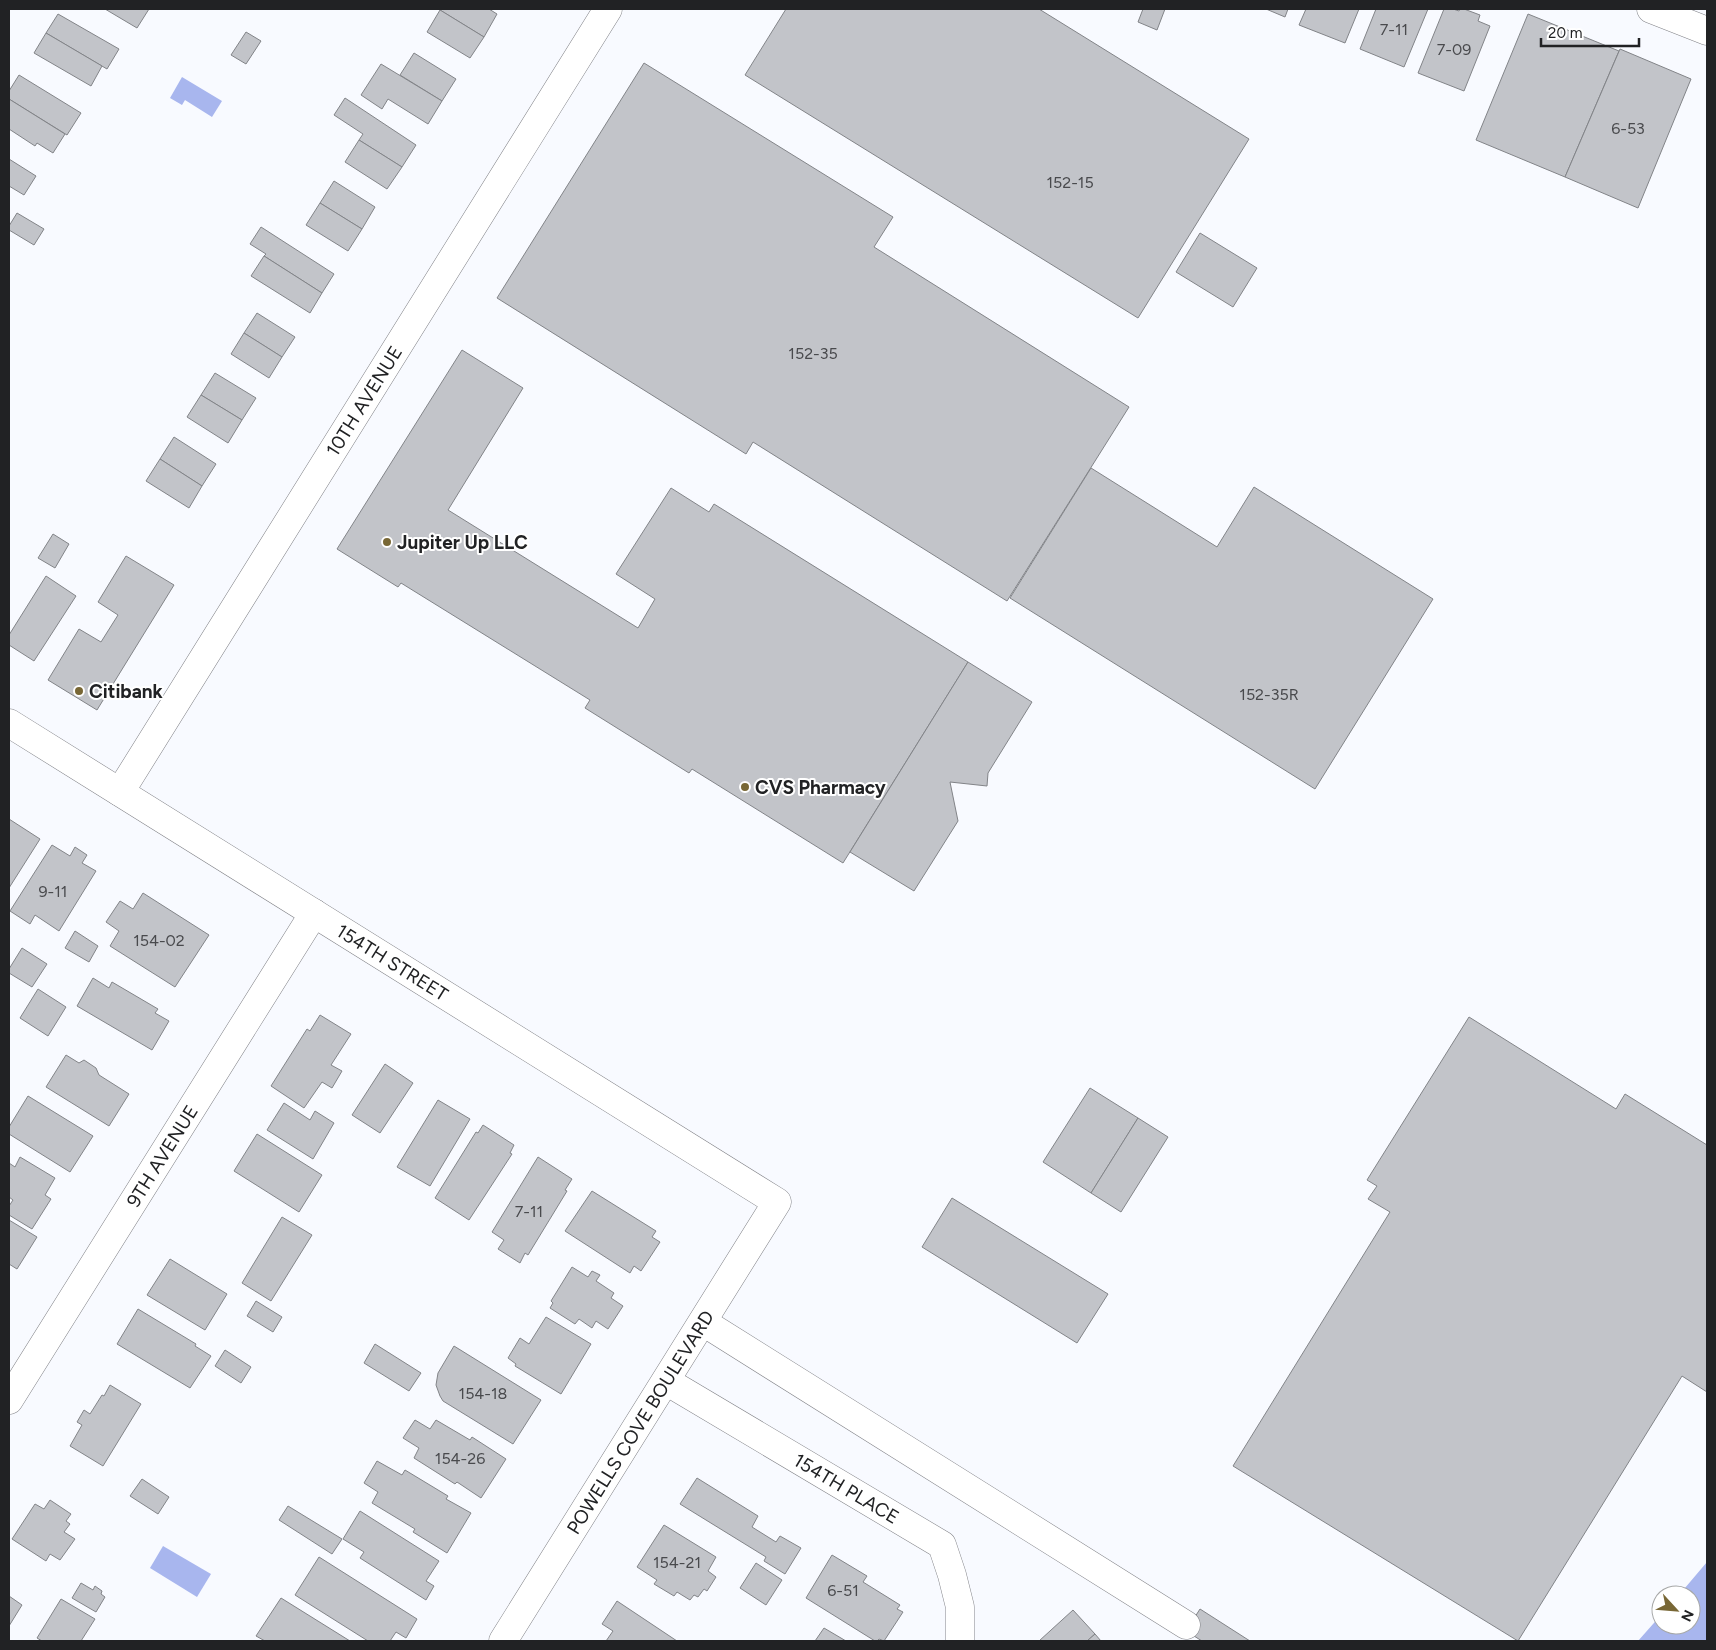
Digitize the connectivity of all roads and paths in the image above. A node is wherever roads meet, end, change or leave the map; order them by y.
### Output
1 (608, 9) edge
2 (1652, 9) edge
3 (1707, 31) edge
4 (9, 723) edge
5 (120, 792) junction
6 (314, 913) junction
7 (777, 1202) joint
8 (703, 1322) junction
9 (666, 1380) junction
10 (9, 1400) edge
11 (1186, 1625) dead end
12 (503, 1641) edge
13 (960, 1641) edge

1 - 5 street, 10TH AVENUE
2 - 3 street
4 - 5 street, 154TH STREET
5 - 6 street, 154TH STREET
6 - 7 street, 154TH STREET
6 - 10 street, 9TH AVENUE
7 - 8 street, POWELLS COVE BOULEVARD
8 - 9 street, POWELLS COVE BOULEVARD
8 - 11 street
9 - 12 street, POWELLS COVE BOULEVARD
9 - 13 street, 154TH PLACE

